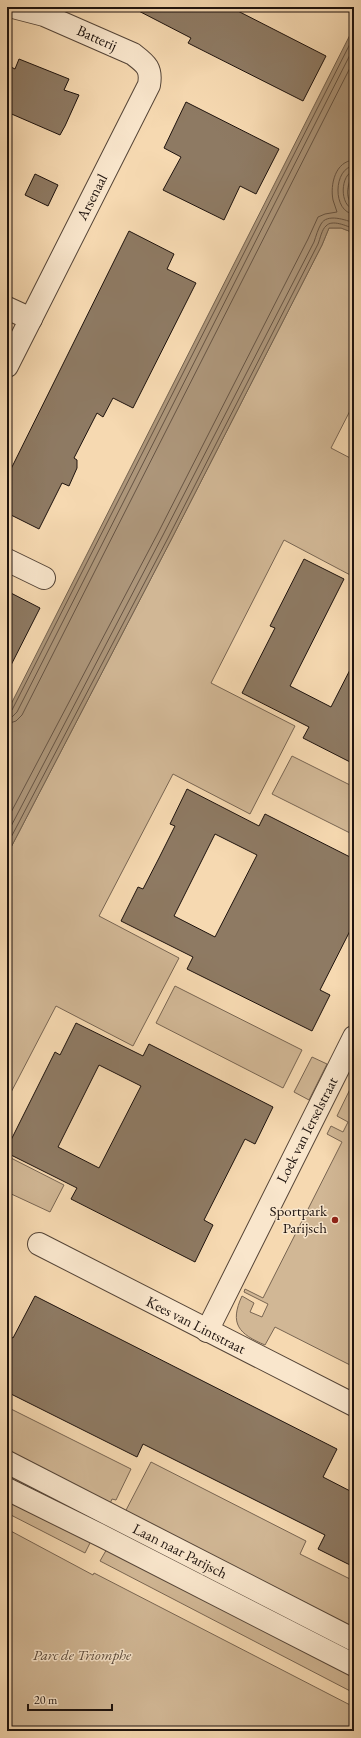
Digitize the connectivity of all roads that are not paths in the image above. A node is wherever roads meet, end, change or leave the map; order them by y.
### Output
1 (13, 7) edge
2 (151, 74) joint
3 (7, 308) edge
4 (31, 320) junction
5 (7, 366) edge
6 (7, 560) edge
7 (44, 578) dead end
8 (354, 1037) edge
9 (39, 1244) dead end
10 (207, 1331) junction
11 (354, 1405) edge
12 (7, 1462) edge
13 (7, 1489) edge
14 (354, 1640) edge
15 (354, 1665) edge

1 - 2 street, Batterij
2 - 4 street, Arsenaal
3 - 4 street
4 - 5 street, Arsenaal
6 - 7 street
8 - 10 street, Loek van Ierselstraat
9 - 10 street, Kees van Lintstraat
10 - 11 street, Kees van Lintstraat
12 - 14 street, Laan naar Parijsch
13 - 15 street, Laan naar Parijsch

